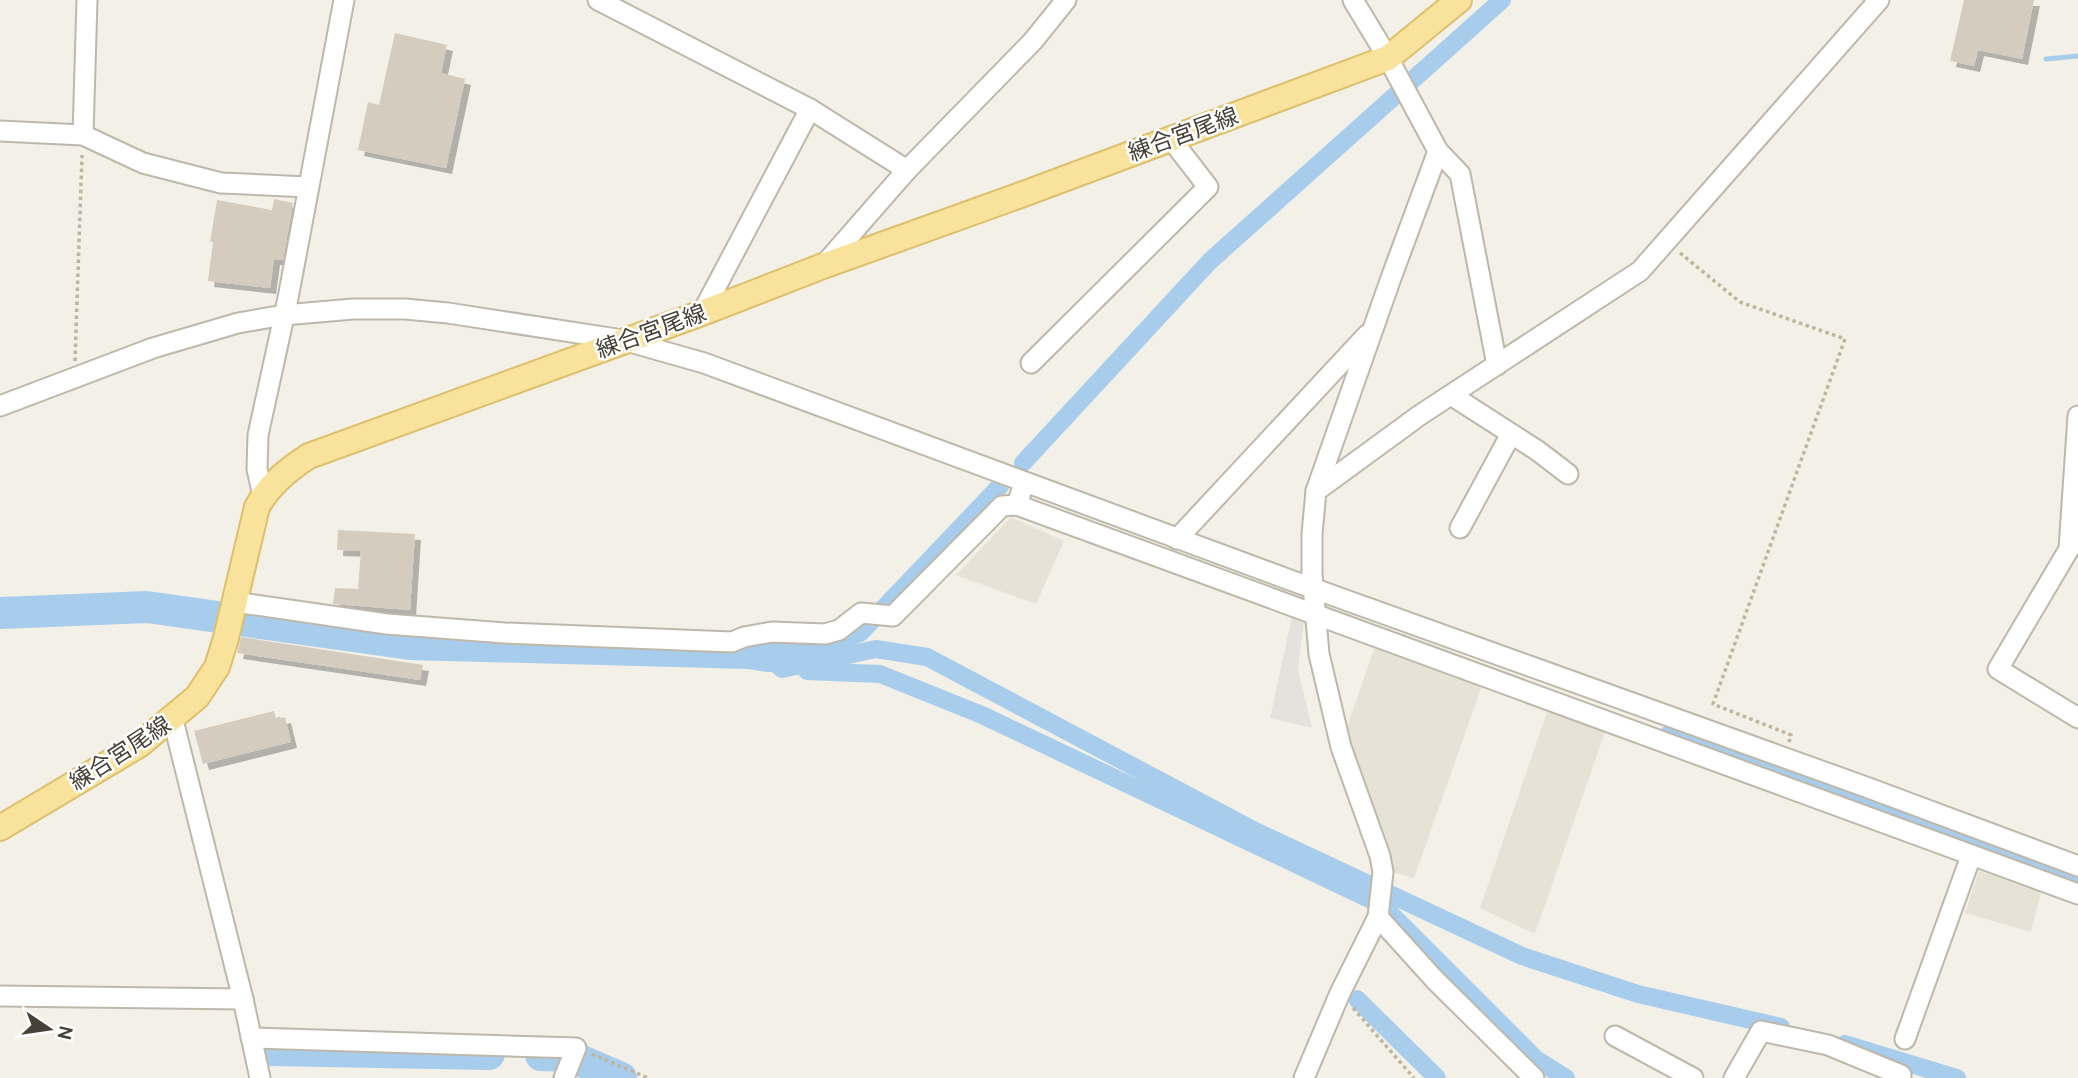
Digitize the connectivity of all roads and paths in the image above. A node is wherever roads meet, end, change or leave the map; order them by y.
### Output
1 (87, 0) edge
2 (344, 0) edge
3 (597, 0) edge
4 (1066, 0) edge
5 (1353, 0) edge
6 (1459, 0) edge
7 (1879, 0) edge
8 (1388, 58) junction
9 (810, 109) junction
10 (0, 131) edge
11 (83, 135) junction
12 (1171, 139) junction
13 (1438, 151) junction
14 (907, 170) junction
15 (309, 187) junction
16 (1667, 242) junction
17 (823, 266) junction
18 (702, 313) junction
19 (284, 315) junction
20 (1373, 329) junction
21 (623, 341) junction
22 (1031, 363) dead end
23 (1497, 365) junction
24 (74, 378) junction
25 (1451, 395) junction
26 (0, 407) edge
27 (2078, 416) edge
28 (1511, 434) junction
29 (1568, 474) dead end
30 (1024, 483) junction
31 (1316, 491) junction
32 (263, 496) junction
33 (1017, 505) junction
34 (1460, 528) dead end
35 (1177, 539) junction
36 (2073, 552) edge
37 (1314, 589) junction
38 (235, 602) junction
39 (1316, 615) junction
40 (2076, 712) edge
41 (173, 720) junction
42 (1784, 757) junction
43 (0, 828) edge
44 (1971, 856) junction
45 (2011, 856) junction
46 (2078, 866) edge
47 (2078, 894) edge
48 (1378, 913) junction
49 (1340, 993) junction
50 (0, 996) edge
51 (243, 999) junction
52 (1615, 1036) dead end
53 (251, 1038) junction
54 (1905, 1040) dead end
55 (576, 1048) junction
56 (1902, 1077) edge
57 (260, 1078) edge
58 (564, 1078) edge
59 (648, 1078) edge
60 (1304, 1078) edge
61 (1414, 1078) edge
62 (1534, 1078) edge
63 (1693, 1078) edge
64 (1734, 1078) edge

1 - 11 street
2 - 15 street
3 - 9 street
4 - 14 street
5 - 8 street
6 - 8 main road, 練合宮尾線
7 - 16 street
8 - 12 main road, 練合宮尾線
8 - 13 street
9 - 14 street
9 - 18 street
10 - 11 street
11 - 15 street
11 - 24 path
12 - 17 main road, 練合宮尾線
12 - 22 street
13 - 20 street
13 - 23 street
14 - 17 street
15 - 19 street
16 - 23 street
16 - 42 path
17 - 18 main road, 練合宮尾線
18 - 21 main road, 練合宮尾線
19 - 21 street
19 - 24 street
19 - 32 street
20 - 31 street
20 - 35 street
21 - 30 street
21 - 32 main road, 練合宮尾線
23 - 25 street
24 - 26 street
25 - 28 street
25 - 31 street
27 - 36 street
28 - 29 street
28 - 34 street
30 - 33 street
30 - 35 street
31 - 37 street
32 - 38 main road, 練合宮尾線
33 - 38 street
33 - 39 street
35 - 37 street
36 - 40 street
37 - 39 street
37 - 42 street
38 - 41 main road, 練合宮尾線
39 - 44 street
39 - 48 street
41 - 43 main road, 練合宮尾線
41 - 51 street
42 - 45 street
44 - 45 street
44 - 54 street
45 - 46 street
45 - 47 street
48 - 49 street
48 - 62 street
49 - 60 street
49 - 61 path
50 - 51 street
51 - 53 street
52 - 63 street
53 - 55 street
53 - 57 street
55 - 58 street
55 - 59 path
56 - 64 street

